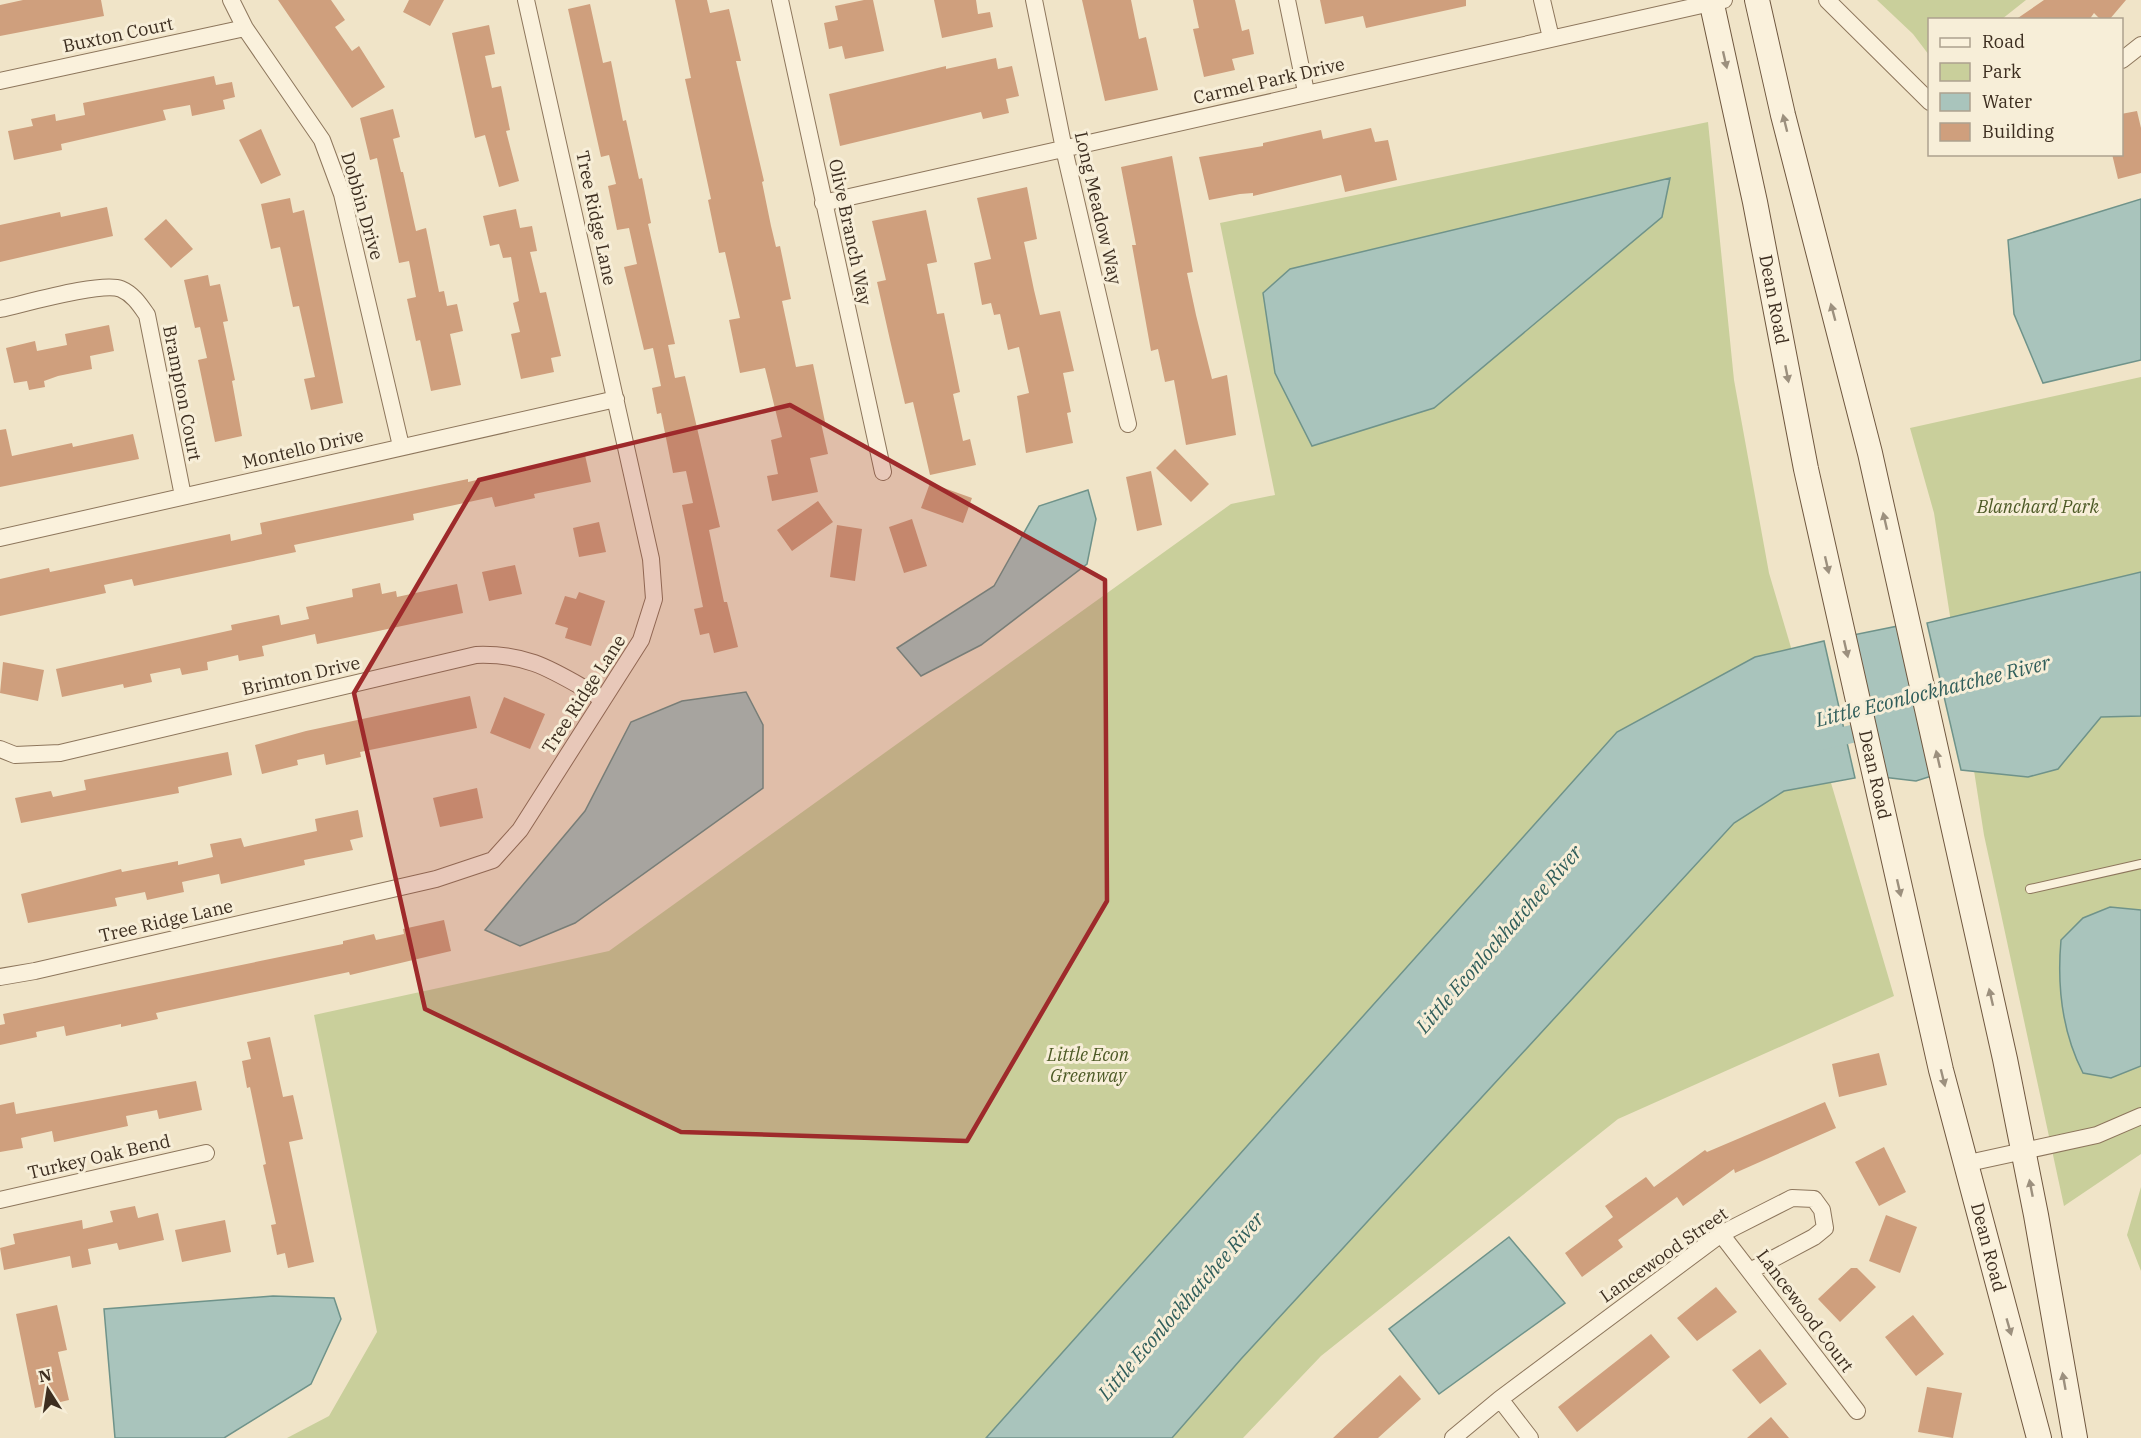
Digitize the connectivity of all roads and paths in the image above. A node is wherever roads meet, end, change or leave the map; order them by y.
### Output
1 (231, 0) edge
2 (526, 0) edge
3 (780, 0) edge
4 (1034, 0) edge
5 (1287, 0) edge
6 (1542, 0) edge
7 (1757, 0) edge
8 (1827, 0) edge
9 (1716, 1) edge
10 (245, 28) junction
11 (1551, 38) junction
12 (2141, 45) edge
13 (2123, 58) edge
14 (0, 81) edge
15 (1306, 92) junction
16 (1928, 101) edge
17 (1064, 149) junction
18 (823, 203) junction
19 (0, 309) edge
20 (616, 399) junction
21 (1128, 424) dead end
22 (401, 446) junction
23 (883, 472) dead end
24 (183, 496) junction
25 (0, 537) edge
26 (603, 699) junction
27 (0, 748) edge
28 (2141, 864) edge
29 (2030, 889) dead end
30 (0, 977) edge
31 (2141, 1116) edge
32 (2024, 1151) junction
33 (206, 1153) dead end
34 (1964, 1164) junction
35 (0, 1200) edge
36 (1721, 1234) junction
37 (1750, 1271) junction
38 (1500, 1399) junction
39 (1857, 1411) dead end
40 (1453, 1438) edge
41 (1530, 1438) edge
42 (2039, 1438) edge
43 (2075, 1438) edge

1 - 10 street, Dobbin Drive
2 - 20 street, Tree Ridge Lane
3 - 18 street, Olive Branch Way
4 - 17 street, Long Meadow Way
5 - 15 street
6 - 11 street
32 -> 7 main road
8 - 16 street
9 - 11 street, Carmel Park Drive
9 -> 34 main road, Dean Road
10 - 14 street, Buxton Court
10 - 22 street, Dobbin Drive
11 - 15 street, Carmel Park Drive
12 - 13 street
15 - 17 street, Carmel Park Drive
17 - 18 street, Carmel Park Drive
17 - 21 street, Long Meadow Way
18 - 23 street, Olive Branch Way
19 - 24 street, Brampton Court
20 - 22 street, Montello Drive
20 - 26 street, Tree Ridge Lane
22 - 24 street, Montello Drive
24 - 25 street, Montello Drive
26 - 27 street, Brimton Drive
26 - 30 street, Tree Ridge Lane
28 - 29 lane
31 - 32 street
32 - 34 street
43 -> 32 main road
33 - 35 street, Turkey Oak Bend
34 -> 42 main road, Dean Road
36 - 37 street, Lancewood Court
36 - 37 street, Lancewood Street
36 - 38 street, Lancewood Street
37 - 39 street, Lancewood Court
38 - 40 street, Lancewood Street
38 - 41 street

